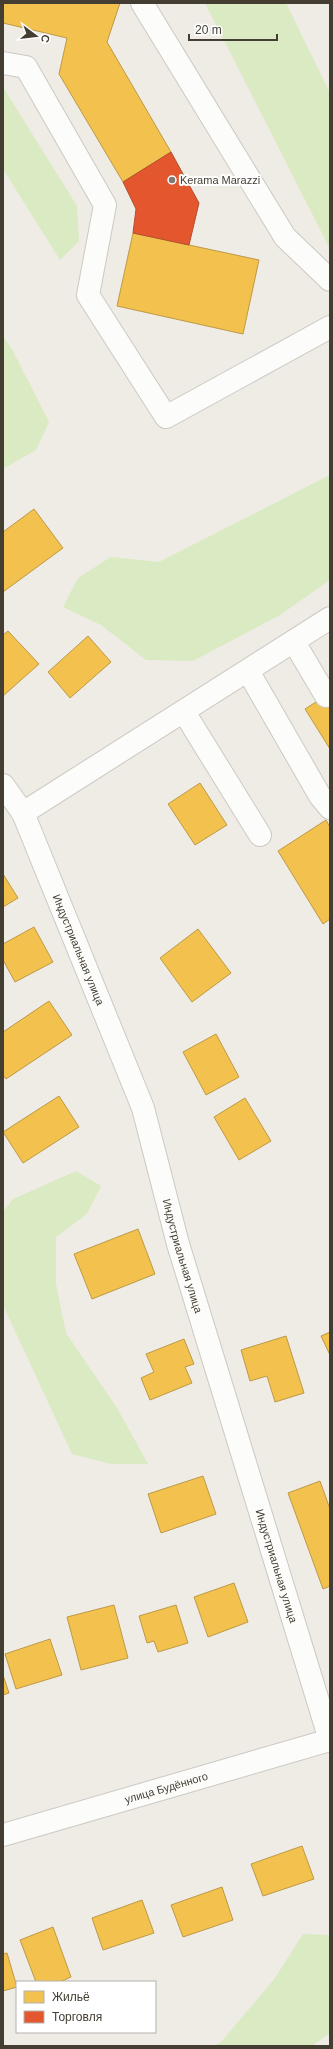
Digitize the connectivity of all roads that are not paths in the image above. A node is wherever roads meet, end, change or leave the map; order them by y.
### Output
1 (142, 3) edge
2 (3, 63) edge
3 (330, 280) edge
4 (330, 327) edge
5 (330, 618) edge
6 (294, 642) junction
7 (248, 671) junction
8 (326, 696) dead end
9 (184, 712) junction
10 (3, 785) edge
11 (330, 808) edge
12 (23, 813) junction
13 (260, 835) dead end
14 (330, 1740) edge
15 (3, 1835) edge

1 - 3 street
2 - 4 street
5 - 6 street
6 - 7 street
6 - 8 street
7 - 9 street
7 - 11 street
9 - 12 street
9 - 13 street
10 - 12 street, Индустриальная улица
12 - 14 street, Индустриальная улица
14 - 15 street, улица Будённого

